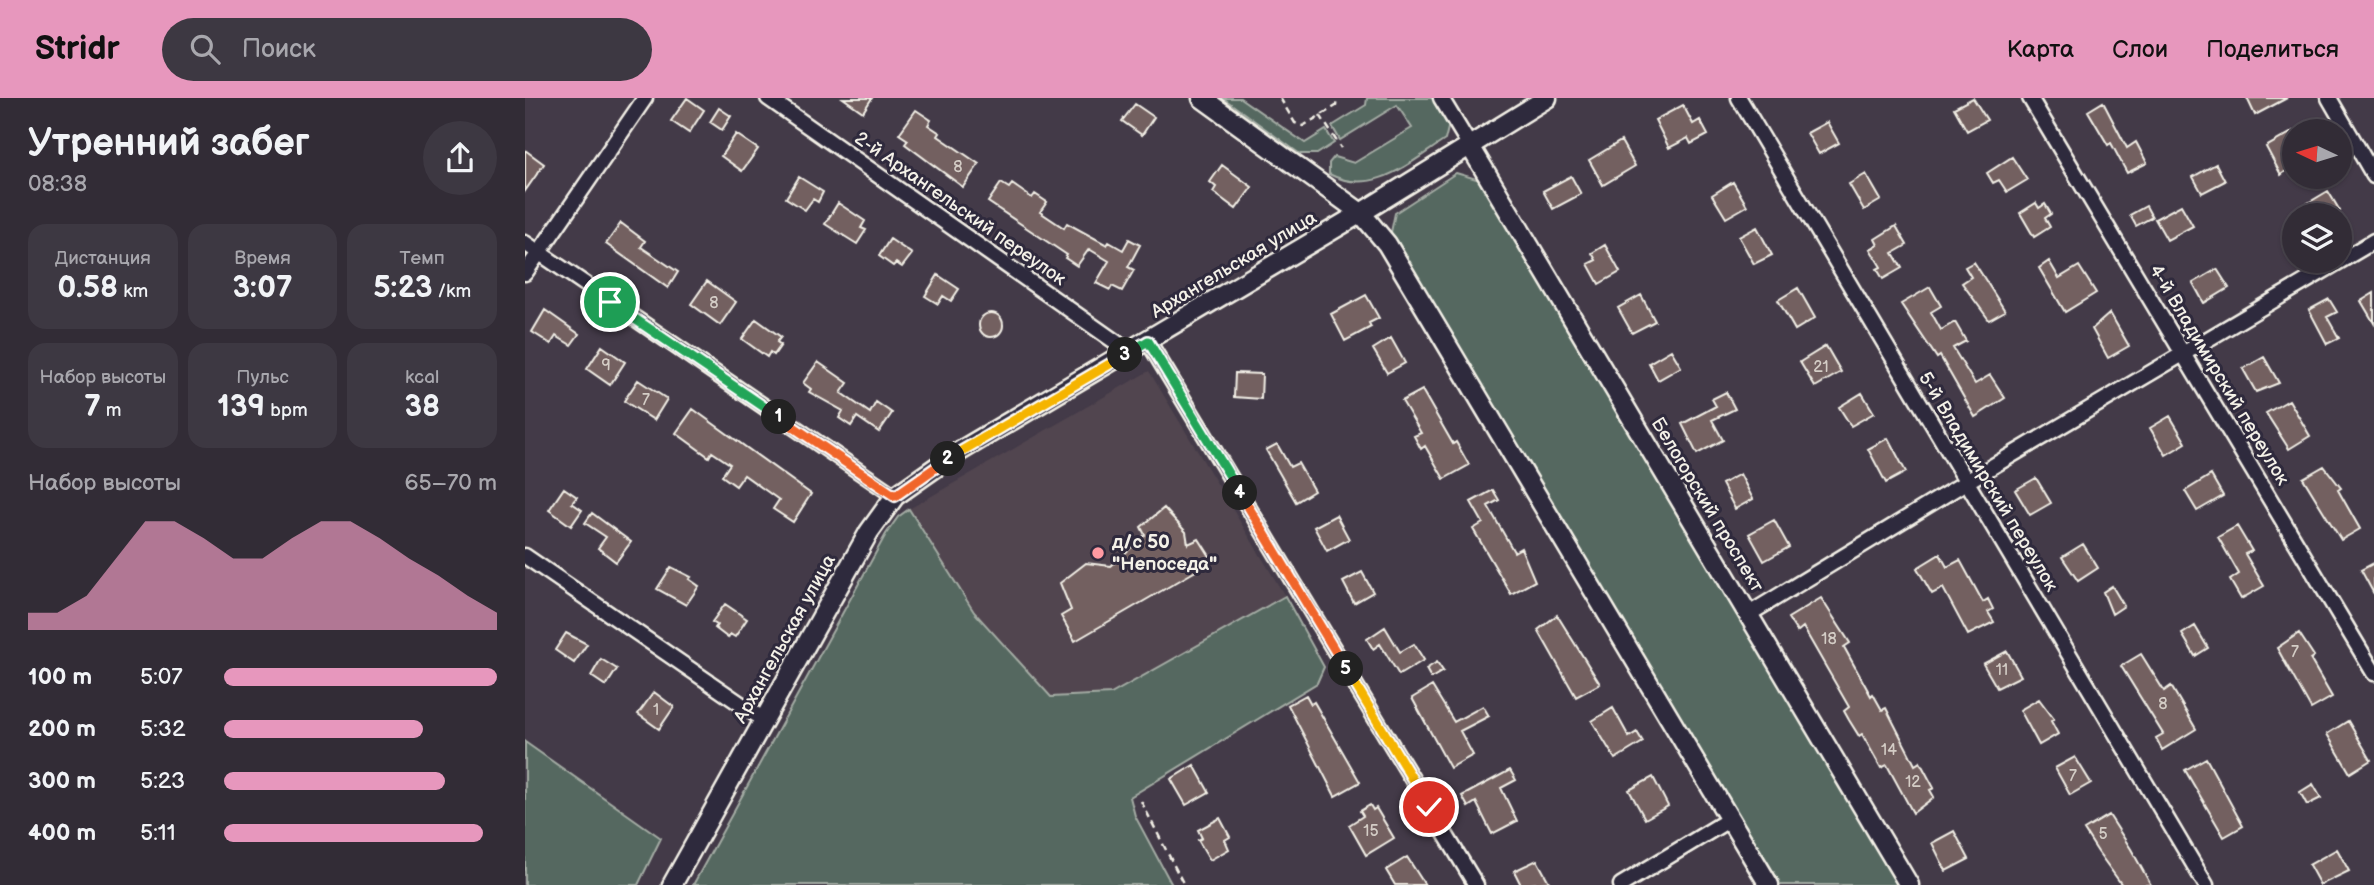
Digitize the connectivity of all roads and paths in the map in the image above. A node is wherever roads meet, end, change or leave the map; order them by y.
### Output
1 (645, 98) edge
2 (768, 98) edge
3 (1202, 98) edge
4 (1280, 98) edge
5 (1337, 98) edge
6 (1441, 98) edge
7 (1548, 98) edge
8 (1739, 98) edge
9 (2030, 98) edge
10 (2329, 98) edge
11 (1320, 115) junction
12 (1470, 146) junction
13 (1341, 148) dead end
14 (2374, 176) edge
15 (1361, 213) junction
16 (2374, 241) edge
17 (525, 243) edge
18 (538, 253) junction
19 (525, 272) edge
20 (1148, 341) junction
21 (1130, 352) junction
22 (2183, 353) junction
23 (1966, 482) junction
24 (895, 496) junction
25 (525, 556) edge
26 (1749, 614) junction
27 (2374, 673) edge
28 (764, 720) junction
29 (1141, 801) dead end
30 (1730, 819) junction
31 (672, 885) edge
32 (1184, 885) edge
33 (1476, 885) edge
34 (1621, 885) edge
35 (1769, 885) edge
36 (1909, 885) edge
37 (2206, 885) edge

1 - 18 street
2 - 21 street, 2-й Архангельский переулок
3 - 15 street
4 - 11 path
5 - 11 path
6 - 12 street
7 - 12 street, Архангельская улица
8 - 23 street, 5-й Владимирский переулок
9 - 22 street, 4-й Владимирский переулок
10 - 14 street
11 - 13 path
12 - 15 street, Архангельская улица
12 - 26 street, Белогорский проспект
15 - 20 street, Архангельская улица
15 - 30 street
16 - 22 street
17 - 18 street
18 - 19 street
18 - 24 street
20 - 21 street, Архангельская улица
20 - 33 street
21 - 24 street, Архангельская улица
22 - 23 street
22 - 27 street, 4-й Владимирский переулок
23 - 26 street
23 - 37 street, 5-й Владимирский переулок
24 - 28 street, Архангельская улица
25 - 28 street
26 - 36 street, Белогорский проспект
28 - 31 street, Архангельская улица
29 - 32 path
30 - 34 street
30 - 35 street

